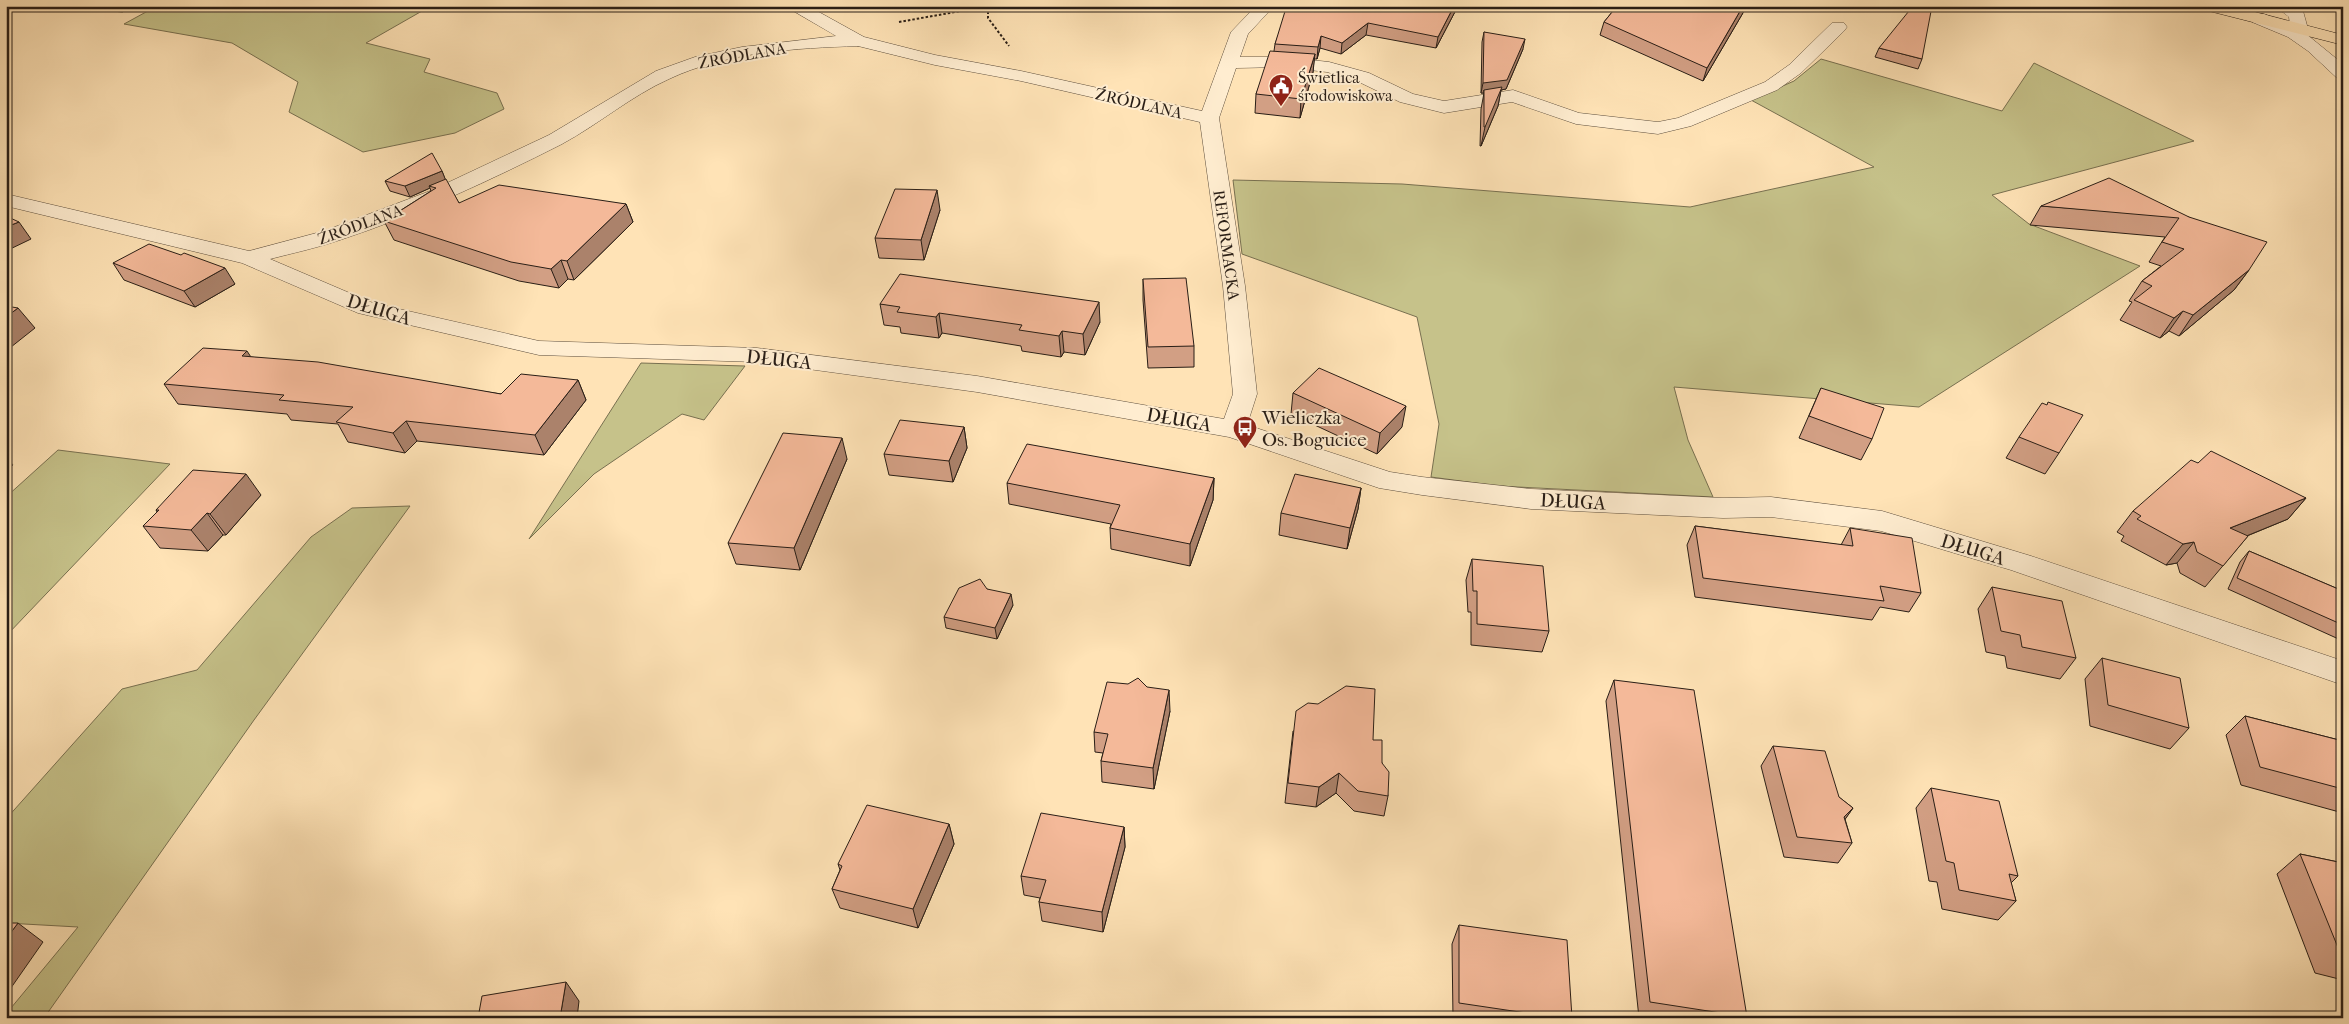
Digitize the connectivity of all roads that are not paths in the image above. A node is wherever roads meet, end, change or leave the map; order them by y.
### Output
1 (793, 6) edge
2 (1266, 6) edge
3 (2210, 6) edge
4 (2283, 6) edge
5 (2258, 18) junction
6 (1838, 27) dead end
7 (2299, 29) junction
8 (850, 38) junction
9 (2343, 40) edge
10 (2335, 58) edge
11 (1227, 64) junction
12 (2343, 74) edge
13 (1209, 118) junction
14 (6, 200) edge
15 (250, 258) junction
16 (1233, 429) junction
17 (2343, 673) edge

1 - 8 street
2 - 11 street, REFORMACKA
3 - 5 main road
4 - 7 street
5 - 7 main road
5 - 10 street
6 - 11 street
7 - 9 main road
8 - 13 street, ŹRÓDLANA
8 - 15 street, ŹRÓDLANA
10 - 12 street
11 - 13 street, REFORMACKA
13 - 16 street, REFORMACKA
14 - 15 street, DŁUGA
15 - 16 street, DŁUGA
16 - 17 street, DŁUGA

